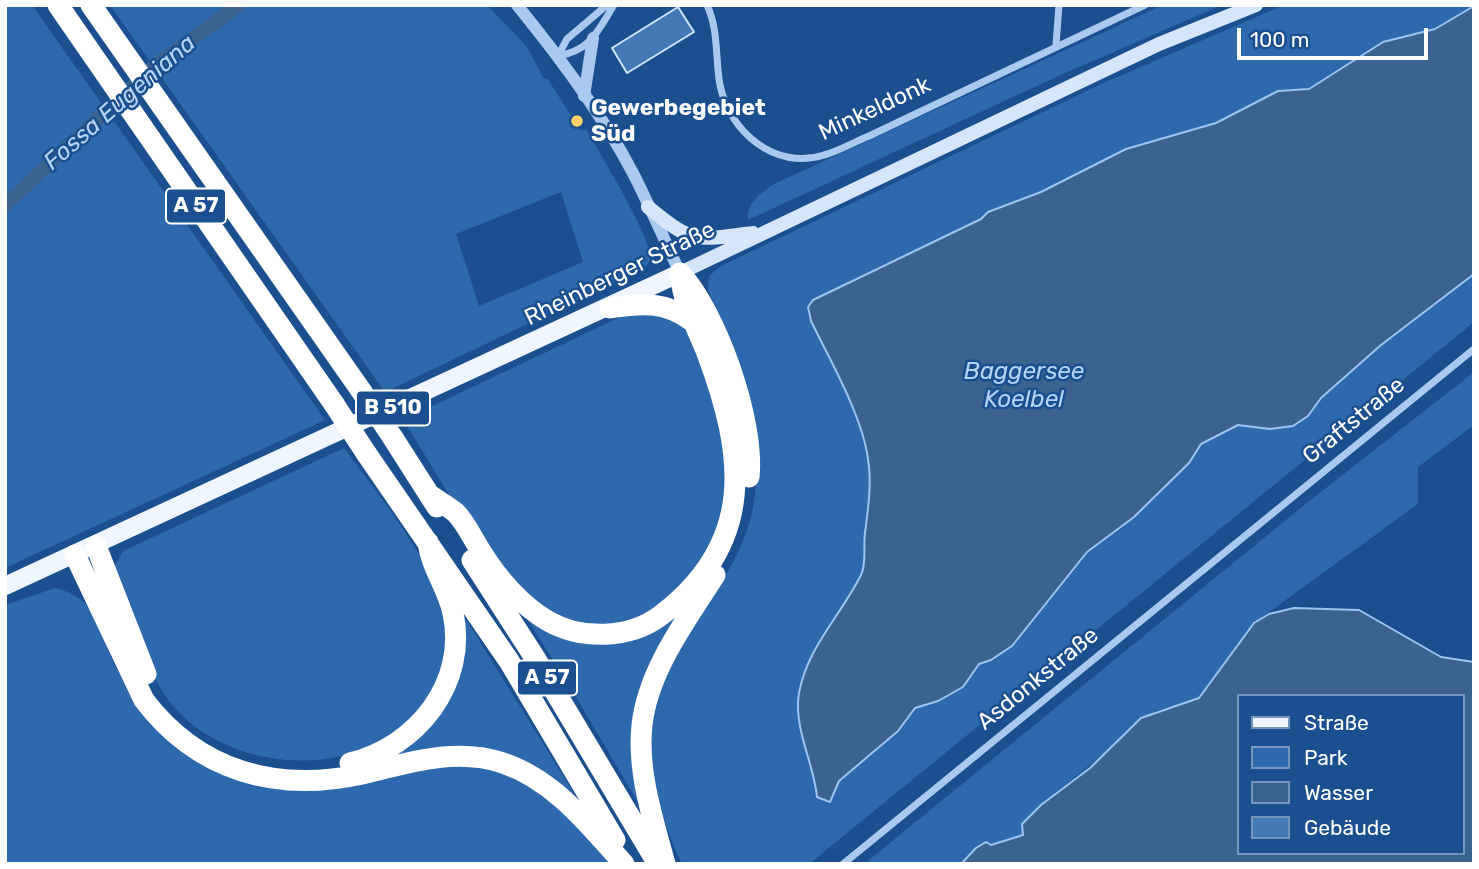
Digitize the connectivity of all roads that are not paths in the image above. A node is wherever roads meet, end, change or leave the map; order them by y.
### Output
1 (91, 5) edge
2 (517, 5) edge
3 (607, 5) edge
4 (614, 5) edge
5 (707, 5) edge
6 (1059, 5) edge
7 (1144, 5) edge
8 (1256, 5) edge
9 (63, 12) edge
10 (593, 38) junction
11 (1056, 45) junction
12 (558, 56) junction
13 (584, 96) junction
14 (648, 207) junction
15 (765, 231) junction
16 (680, 273) junction
17 (610, 308) junction
18 (692, 321) junction
19 (1474, 349) edge
20 (430, 495) junction
21 (1258, 523) joint
22 (429, 542) junction
23 (96, 546) junction
24 (75, 555) junction
25 (5, 586) edge
26 (626, 864) edge
27 (658, 864) edge
28 (665, 864) edge
29 (843, 864) edge

1 - 20 highway, A 57, bridge
2 - 12 street
3 - 12 street
4 - 10 street
5 - 11 street, Minkeldonk
6 - 11 street
7 - 11 street, Minkeldonk
8 - 15 main road, Rheinberger Straße
9 - 22 highway, A 57, bridge
10 - 12 street
10 - 13 street
12 - 13 street
13 - 14 street
14 - 15 main road
14 - 16 street
15 - 16 main road, Rheinberger Straße
16 - 17 main road, Rheinberger Straße / B 510
16 - 18 highway
16 - 28 highway
17 - 18 highway
17 - 23 main road, Rheinberger Straße / B 510
18 - 20 highway
19 - 21 street, Graftstraße
20 - 27 highway, A 57
21 - 29 street, Asdonkstraße
22 - 23 highway
22 - 26 highway, A 57
23 - 24 main road, Rheinberger Straße
24 - 25 main road, Rheinberger Straße
24 - 26 highway

